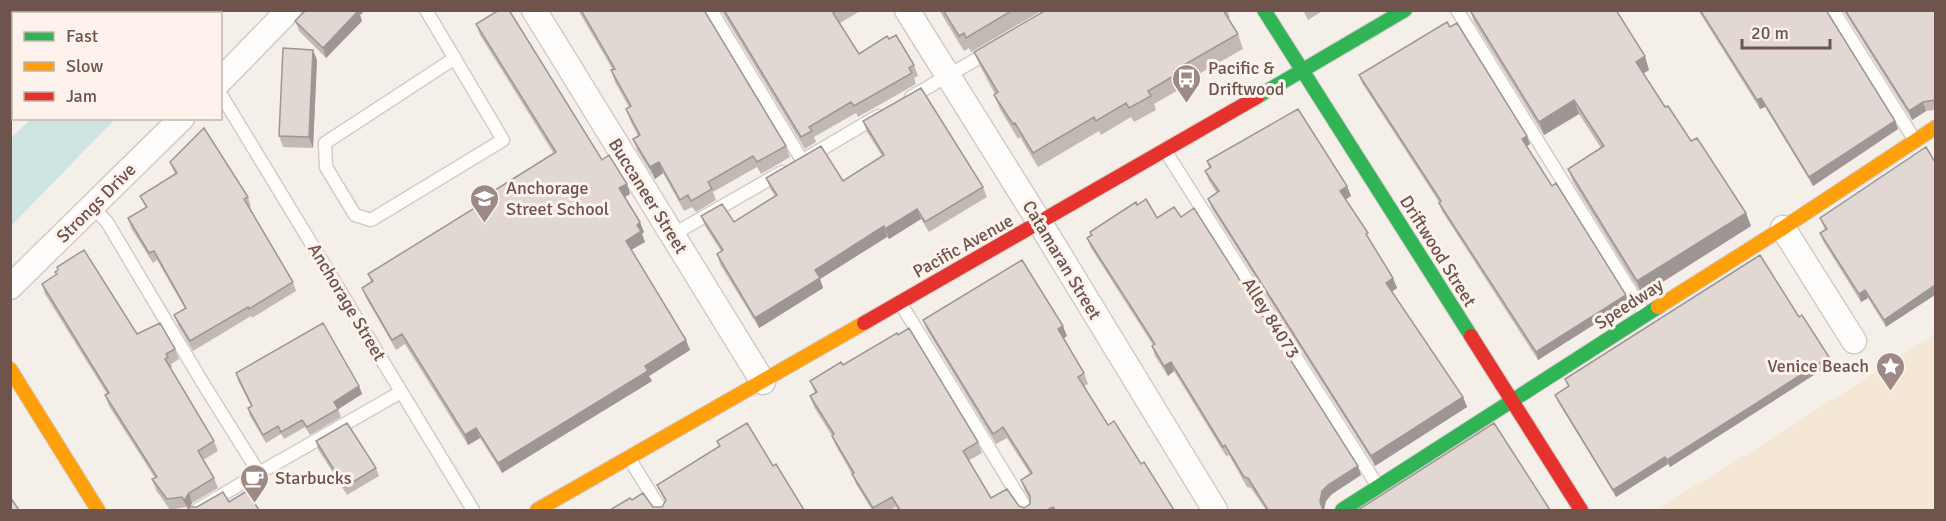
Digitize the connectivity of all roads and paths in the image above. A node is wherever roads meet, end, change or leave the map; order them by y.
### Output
1 (289, 10) edge
2 (426, 10) edge
3 (534, 10) edge
4 (711, 10) edge
5 (907, 10) edge
6 (1264, 10) edge
7 (1406, 10) edge
8 (1457, 10) edge
9 (1833, 10) edge
10 (999, 46) edge
11 (455, 58) junction
12 (1302, 70) junction
13 (948, 76) junction
14 (222, 79) edge
15 (222, 96) edge
16 (180, 120) edge
17 (1935, 127) edge
18 (1915, 140) junction
19 (1165, 151) junction
20 (802, 160) junction
21 (91, 206) junction
22 (1040, 223) junction
23 (1783, 228) junction
24 (672, 235) junction
25 (10, 287) edge
26 (900, 302) junction
27 (1645, 315) junction
28 (1854, 341) dead end
29 (10, 369) edge
30 (763, 382) junction
31 (401, 392) junction
32 (1512, 401) junction
33 (629, 457) junction
34 (259, 473) junction
35 (1377, 486) junction
36 (98, 510) edge
37 (197, 510) edge
38 (473, 510) edge
39 (537, 510) edge
40 (661, 510) edge
41 (1027, 510) edge
42 (1215, 510) edge
43 (1342, 510) edge
44 (1581, 510) edge

1 - 14 street
2 - 11 lane
3 - 24 street, Buccaneer Street
4 - 20 lane
5 - 13 street, Catamaran Street
6 - 12 street, Driftwood Street
7 - 12 street, Pacific Avenue
8 - 27 lane
9 - 18 lane
10 - 13 lane
11 - 11 lane
12 - 19 street, Pacific Avenue
12 - 32 street, Driftwood Street
13 - 20 lane
13 - 22 street, Catamaran Street
15 - 31 lane, Anchorage Street
16 - 21 street, Strongs Drive
17 - 18 street, Speedway
18 - 23 street, Speedway
19 - 22 street, Pacific Avenue
19 - 35 lane, Alley 84073
20 - 24 lane
21 - 25 street, Strongs Drive
21 - 34 lane
22 - 26 street, Pacific Avenue
22 - 42 street, Catamaran Street
23 - 27 street, Speedway
23 - 28 street
24 - 30 street, Buccaneer Street
26 - 30 street, Pacific Avenue
26 - 41 lane
27 - 32 street, Speedway
29 - 36 street
30 - 33 street, Pacific Avenue
31 - 34 lane
31 - 38 lane, Anchorage Street
32 - 35 street, Speedway
32 - 44 street, Driftwood Street
33 - 39 street, Pacific Avenue
33 - 40 lane
34 - 37 lane
35 - 43 street, Speedway

